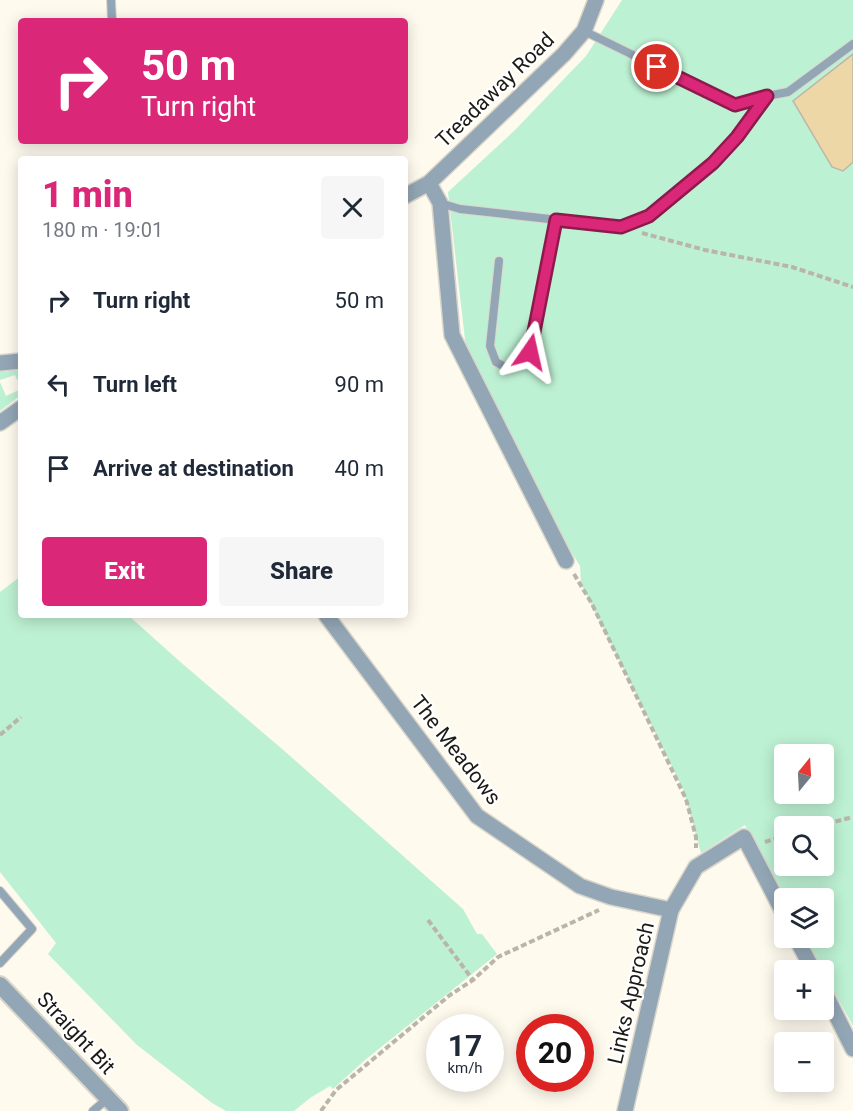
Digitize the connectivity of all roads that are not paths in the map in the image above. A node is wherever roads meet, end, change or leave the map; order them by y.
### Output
1 (111, 0) edge
2 (596, 0) edge
3 (112, 18) edge
4 (584, 31) junction
5 (853, 44) edge
6 (767, 96) junction
7 (429, 183) junction
8 (408, 194) edge
9 (440, 203) junction
10 (556, 220) junction
11 (498, 261) dead end
12 (18, 361) edge
13 (0, 363) edge
14 (18, 410) edge
15 (0, 423) edge
16 (566, 561) road end
17 (328, 618) edge
18 (0, 891) edge
19 (774, 895) edge
20 (606, 903) joint
21 (671, 910) junction
22 (0, 963) edge
23 (0, 985) edge
24 (834, 1011) edge
25 (853, 1049) edge
26 (106, 1098) junction
27 (93, 1111) edge
28 (120, 1111) edge
29 (625, 1111) edge

1 - 3 lane
2 - 4 street, Treadaway Road
4 - 6 lane
4 - 7 street, Treadaway Road
5 - 6 lane
6 - 10 lane
7 - 8 street, Treadaway Road
7 - 9 street
9 - 10 lane
9 - 16 street
10 - 11 lane
12 - 13 street
14 - 15 street
17 - 20 street, The Meadows
18 - 22 lane
19 - 21 street
20 - 21 street, Links Approach
21 - 29 street, Links Approach
23 - 26 street, Straight Bit
24 - 25 street
26 - 27 lane
26 - 28 street, Straight Bit

